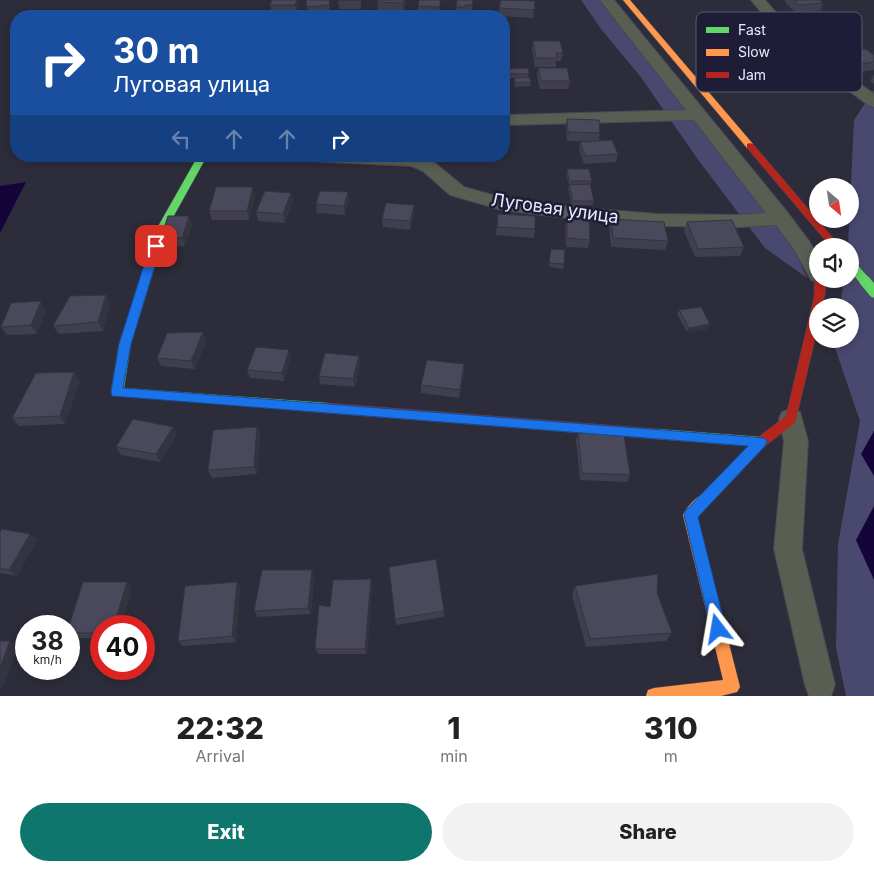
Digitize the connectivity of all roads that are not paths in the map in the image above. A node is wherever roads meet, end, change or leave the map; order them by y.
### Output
1 (607, 0) edge
2 (626, 0) edge
3 (758, 0) edge
4 (768, 12) edge
5 (696, 82) edge
6 (704, 92) edge
7 (860, 92) edge
8 (874, 102) edge
9 (698, 115) junction
10 (510, 120) edge
11 (200, 162) edge
12 (416, 162) edge
13 (781, 218) junction
14 (828, 238) edge
15 (809, 259) edge
16 (859, 274) edge
17 (820, 288) edge
18 (874, 292) edge
19 (791, 419) junction
20 (761, 442) junction
21 (820, 685) dead end
22 (654, 696) edge

1 - 9 street
2 - 5 street
3 - 4 street
6 - 14 street
7 - 8 street
9 - 10 street
9 - 13 street
11 - 20 street
12 - 13 street, Луговая улица
13 - 15 street
16 - 18 street, bridge
17 - 19 street
19 - 20 street
19 - 21 street
20 - 22 street

